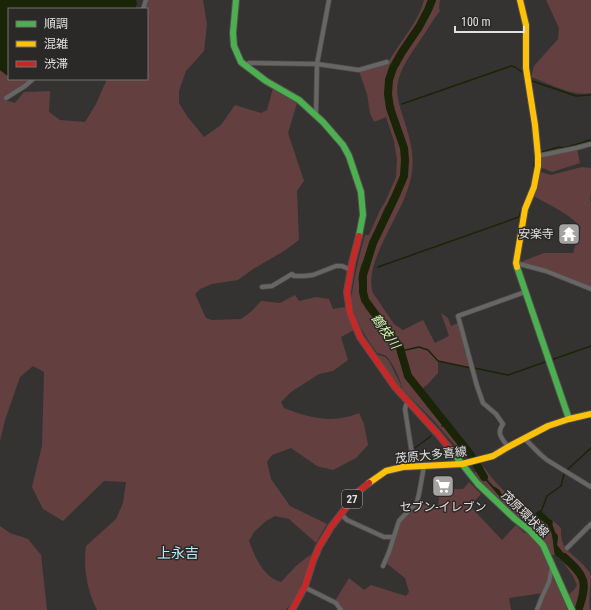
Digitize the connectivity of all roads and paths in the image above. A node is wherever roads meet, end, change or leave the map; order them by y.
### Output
1 (236, 0) edge
2 (329, 0) edge
3 (520, 0) edge
4 (387, 62) dead end
5 (317, 64) junction
6 (245, 66) junction
7 (32, 80) edge
8 (6, 98) dead end
9 (314, 115) junction
10 (591, 144) edge
11 (538, 156) junction
12 (516, 263) junction
13 (351, 270) junction
14 (262, 287) dead end
15 (591, 289) edge
16 (525, 292) junction
17 (408, 402) junction
18 (591, 414) edge
19 (569, 419) junction
20 (524, 438) junction
21 (508, 447) junction
22 (465, 463) junction
23 (424, 466) junction
24 (414, 467) junction
25 (591, 487) edge
26 (340, 514) junction
27 (591, 524) edge
28 (394, 537) junction
29 (567, 548) dead end
30 (383, 566) dead end
31 (552, 567) junction
32 (304, 587) junction
33 (292, 610) edge
34 (341, 610) edge
35 (537, 610) edge
36 (572, 610) edge

1 - 6 main road
2 - 5 street
3 - 11 main road
4 - 5 street
5 - 6 street
5 - 9 street
6 - 9 main road, 茂原環状線
7 - 8 street
9 - 13 main road, 茂原環状線
10 - 11 street
11 - 12 main road
12 - 15 street
12 - 16 main road
13 - 14 street
13 - 17 main road, 茂原環状線
16 - 19 main road
16 - 21 street
17 - 22 main road, 茂原環状線
17 - 24 street
18 - 19 main road, 茂原大多喜線 / 27
19 - 20 main road, 茂原大多喜線 / 27
20 - 21 main road, 茂原大多喜線 / 27
20 - 25 street
21 - 22 main road, 茂原大多喜線 / 27
22 - 23 main road, 茂原大多喜線 / 27
22 - 31 main road, 茂原環状線
23 - 24 main road, 茂原大多喜線 / 27
23 - 28 street
24 - 26 main road, 茂原大多喜線 / 27
26 - 28 street
26 - 32 main road, 茂原大多喜線 / 27
27 - 29 street
28 - 30 street
31 - 35 street
31 - 36 main road, 茂原環状線
32 - 33 main road, 茂原大多喜線 / 27
32 - 34 street

